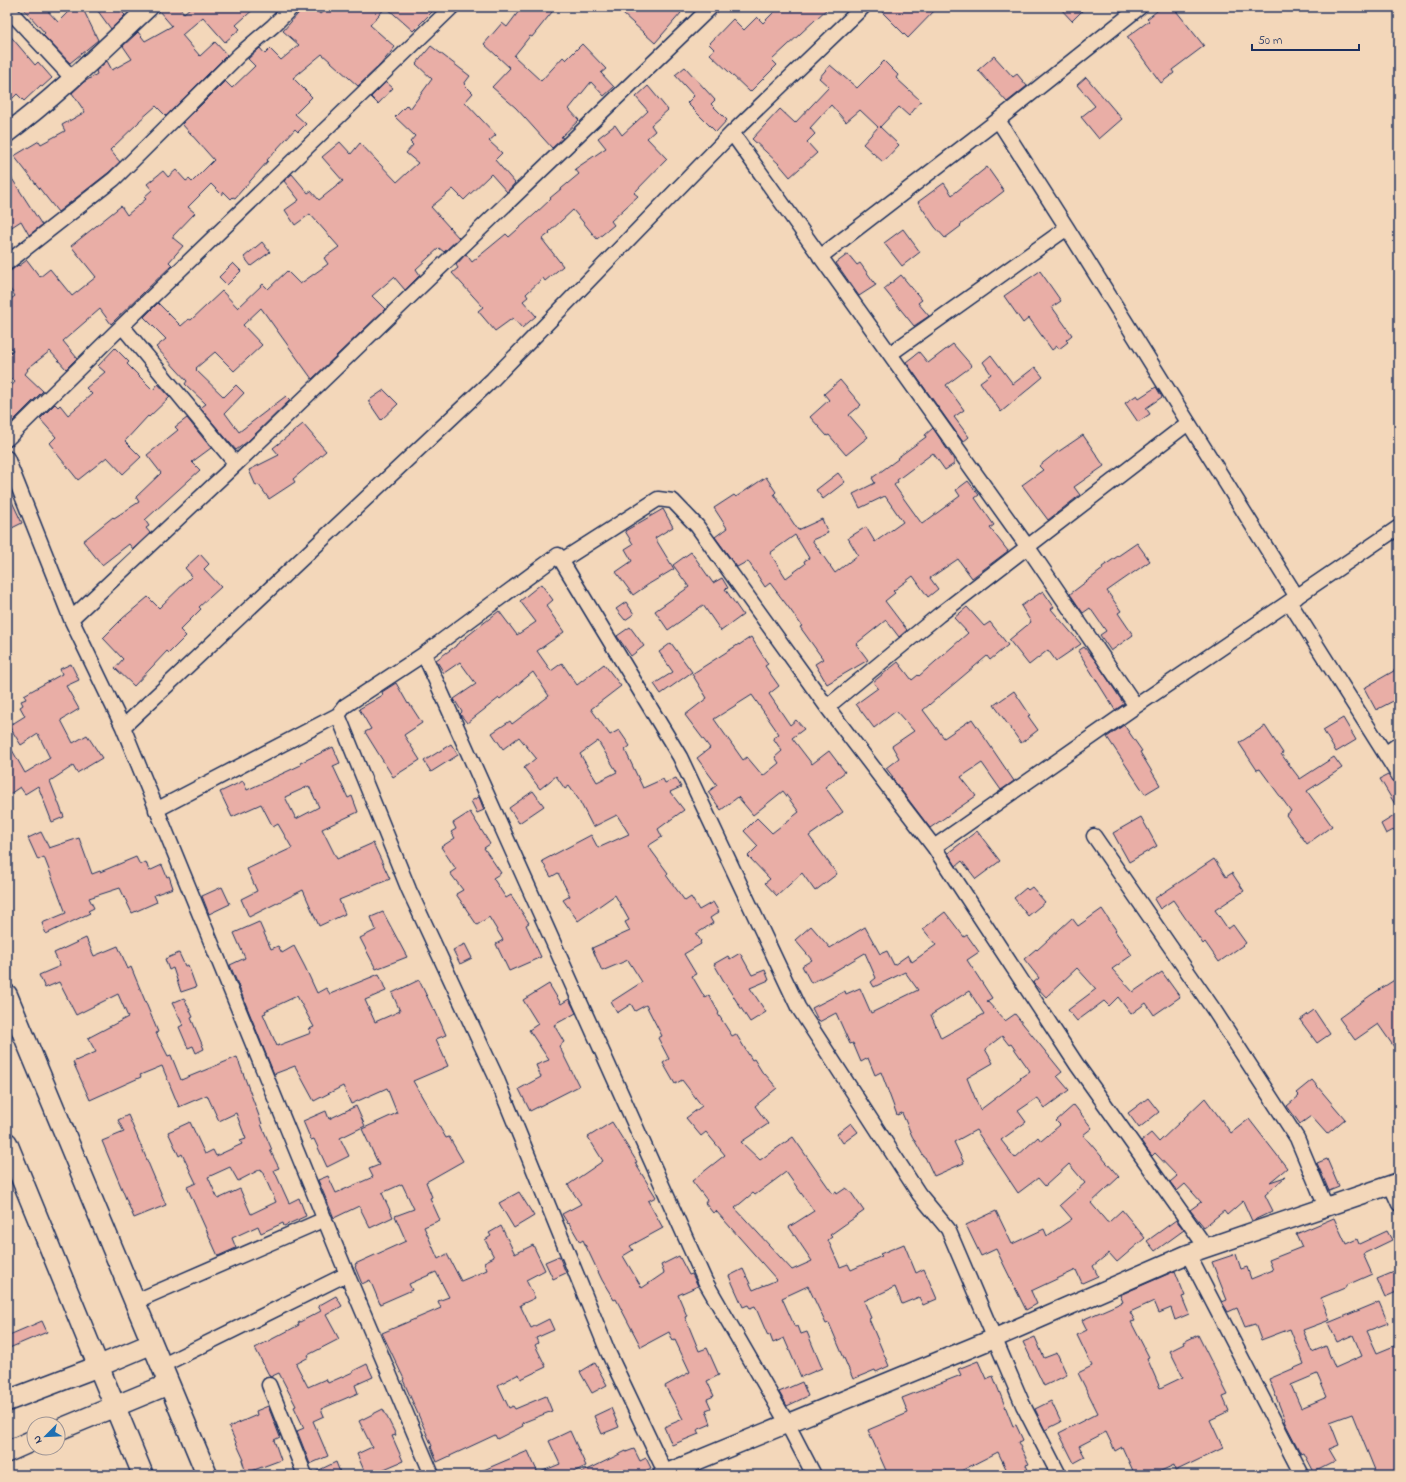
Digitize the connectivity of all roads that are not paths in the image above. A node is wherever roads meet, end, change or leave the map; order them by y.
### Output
1 (149, 7) edge
2 (292, 7) edge
3 (452, 7) edge
4 (711, 7) edge
5 (863, 7) edge
6 (1140, 7) edge
7 (7, 8) edge
8 (72, 79) junction
9 (998, 120) junction
10 (7, 133) edge
11 (732, 133) junction
12 (1067, 228) junction
13 (820, 257) junction
14 (7, 263) edge
15 (122, 326) junction
16 (890, 354) junction
17 (1188, 423) junction
18 (7, 439) edge
19 (7, 458) edge
20 (236, 464) junction
21 (1399, 527) edge
22 (1027, 546) junction
23 (561, 561) junction
24 (1293, 600) junction
25 (71, 619) junction
26 (424, 654) junction
27 (1136, 706) junction
28 (827, 707) junction
29 (338, 715) junction
30 (123, 727) junction
31 (1399, 744) edge
32 (1385, 754) junction
33 (1399, 776) edge
34 (156, 810) junction
35 (1094, 836) dead end
36 (934, 847) junction
37 (7, 995) edge
38 (7, 1143) edge
39 (1395, 1184) edge
40 (1399, 1204) edge
41 (1326, 1207) junction
42 (325, 1219) junction
43 (1206, 1248) junction
44 (1188, 1254) junction
45 (347, 1274) junction
46 (134, 1302) junction
47 (995, 1338) junction
48 (151, 1344) junction
49 (99, 1366) junction
50 (161, 1366) junction
51 (169, 1384) junction
52 (269, 1385) dead end
53 (7, 1401) edge
54 (116, 1406) junction
55 (787, 1424) junction
56 (66, 1427) edge
57 (26, 1444) edge
58 (7, 1452) edge
59 (664, 1474) edge
60 (143, 1475) edge
61 (207, 1475) edge
62 (306, 1475) edge
63 (432, 1475) edge
64 (814, 1475) edge
65 (1059, 1475) edge
66 (1302, 1475) edge

1 - 8 street
2 - 14 street
3 - 15 street
4 - 20 street
5 - 11 street
6 - 9 street
7 - 8 street
8 - 10 street
9 - 12 street
9 - 13 street
11 - 13 street
11 - 30 street
12 - 16 street
12 - 17 street
13 - 16 street
15 - 18 street
15 - 20 street
16 - 22 street
17 - 22 street
17 - 24 street
19 - 25 street
20 - 25 street
21 - 24 street
22 - 27 street
22 - 28 street
23 - 26 street
23 - 28 street
23 - 47 street
24 - 27 street
24 - 32 street
25 - 30 street
26 - 29 street
26 - 55 street
27 - 36 street
28 - 36 street
29 - 34 street
29 - 59 street
30 - 34 street
31 - 32 street
32 - 33 street
34 - 42 street
35 - 41 street
36 - 43 street
37 - 46 main road
38 - 49 main road
39 - 40 street
39 - 41 street
41 - 43 street
42 - 45 street
42 - 46 street
43 - 44 street
44 - 47 street
44 - 66 street
45 - 50 street
45 - 63 street
46 - 48 main road
47 - 55 street
47 - 65 street
48 - 49 main road
48 - 50 main road
49 - 53 main road
49 - 54 main road
50 - 51 main road
51 - 54 main road
51 - 61 main road
52 - 62 street
54 - 56 main road
54 - 60 main road
55 - 59 street
55 - 64 street
57 - 58 main road

